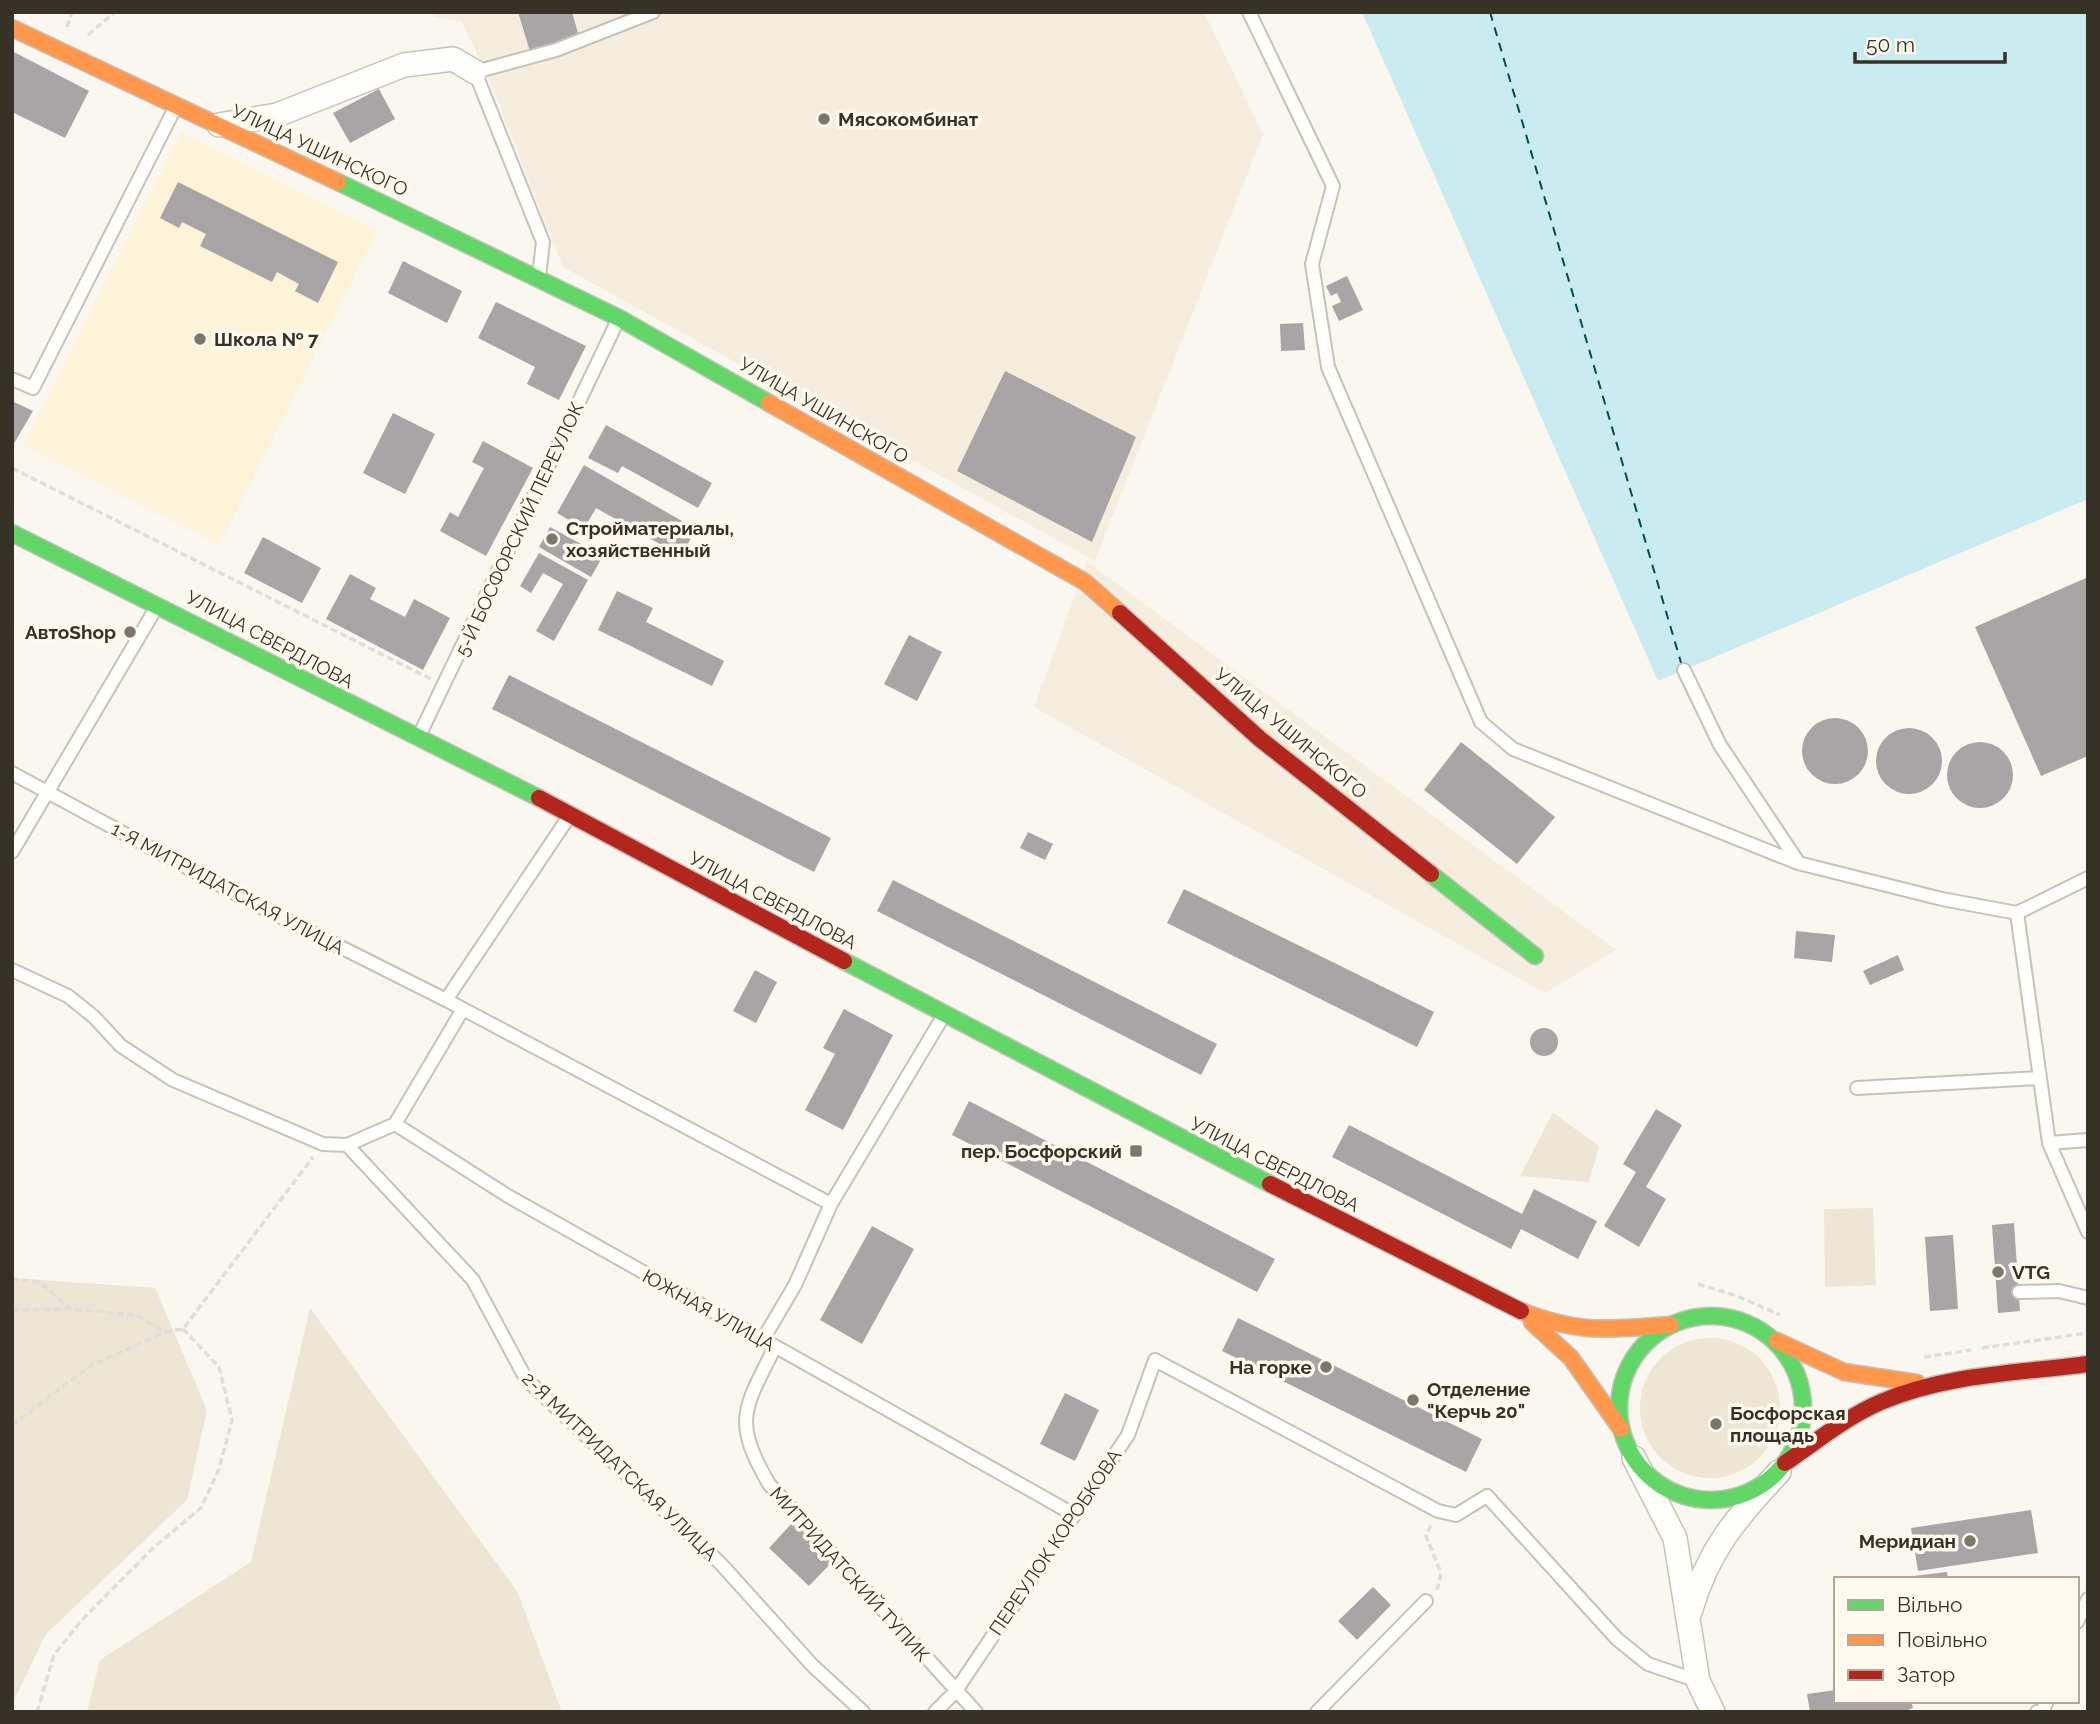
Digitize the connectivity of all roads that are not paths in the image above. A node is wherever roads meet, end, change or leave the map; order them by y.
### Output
1 (653, 12) edge
2 (1249, 12) edge
3 (12, 28) edge
4 (475, 72) junction
5 (176, 106) junction
6 (219, 125) junction
7 (539, 276) junction
8 (619, 318) junction
9 (12, 379) edge
10 (12, 533) edge
11 (158, 604) junction
12 (1684, 670) dead end
13 (417, 739) junction
14 (12, 773) edge
15 (47, 791) junction
16 (570, 814) junction
17 (12, 852) edge
18 (1798, 863) junction
19 (2088, 878) edge
20 (2017, 913) junction
21 (1535, 957) dead end
22 (12, 970) edge
23 (446, 1000) junction
24 (463, 1009) junction
25 (943, 1015) junction
26 (2040, 1078) junction
27 (1857, 1088) dead end
28 (395, 1124) junction
29 (2088, 1140) edge
30 (2049, 1143) junction
31 (347, 1145) junction
32 (831, 1204) junction
33 (2088, 1232) edge
34 (2019, 1292) dead end
35 (2088, 1298) edge
36 (1513, 1308) junction
37 (1671, 1325) junction
38 (1764, 1333) junction
39 (762, 1340) junction
40 (775, 1347) junction
41 (2088, 1364) edge
42 (1944, 1384) junction
43 (1621, 1429) junction
44 (1633, 1458) junction
45 (1782, 1467) junction
46 (1073, 1514) junction
47 (2088, 1599) edge
48 (1426, 1601) road end
49 (1688, 1618) junction
50 (2079, 1618) edge
51 (1698, 1681) junction
52 (955, 1692) junction
53 (863, 1712) edge
54 (935, 1712) edge
55 (976, 1712) edge
56 (1317, 1712) edge
57 (1713, 1712) edge

1 - 4 lane
2 - 18 lane
3 - 5 main road, УЛИЦА УШИНСКОГО
4 - 6 street
4 - 7 lane
5 - 6 main road, УЛИЦА УШИНСКОГО
5 - 9 lane
6 - 7 main road, УЛИЦА УШИНСКОГО
7 - 8 main road, УЛИЦА УШИНСКОГО
8 - 13 lane, 5-Й БОСФОРСКИЙ ПЕРЕУЛОК
8 - 21 main road, УЛИЦА УШИНСКОГО
10 - 11 main road, УЛИЦА СВЕРДЛОВА
11 - 13 main road, УЛИЦА СВЕРДЛОВА
11 - 15 lane
12 - 18 lane
13 - 16 main road, УЛИЦА СВЕРДЛОВА
14 - 15 lane, 1-Я МИТРИДАТСКАЯ УЛИЦА
15 - 17 lane
15 - 23 lane, 1-Я МИТРИДАТСКАЯ УЛИЦА
16 - 23 lane
16 - 25 main road, УЛИЦА СВЕРДЛОВА
18 - 20 lane
19 - 20 lane
20 - 26 lane
22 - 31 lane
23 - 24 lane, 1-Я МИТРИДАТСКАЯ УЛИЦА
24 - 28 lane
24 - 32 lane
25 - 32 lane
25 - 36 main road, УЛИЦА СВЕРДЛОВА
26 - 27 lane
26 - 30 lane
28 - 31 lane
28 - 39 lane, ЮЖНАЯ УЛИЦА
29 - 30 lane
30 - 33 lane
31 - 53 lane, 2-Я МИТРИДАТСКАЯ УЛИЦА
32 - 39 lane
34 - 35 lane
36 - 37 main road
36 - 43 main road
37 - 38 main road
37 - 43 main road
38 - 42 main road
38 - 45 main road
39 - 40 lane, ЮЖНАЯ УЛИЦА
40 - 46 lane, ЮЖНАЯ УЛИЦА
40 - 52 lane, МИТРИДАТСКИЙ ТУПИК
41 - 42 main road
42 - 45 main road
43 - 44 main road
44 - 45 main road
44 - 49 street
45 - 49 street
46 - 51 lane, ПЕРЕУЛОК КОРОБКОВА
46 - 52 lane, ПЕРЕУЛОК КОРОБКОВА
47 - 50 lane
48 - 56 lane
49 - 51 street
51 - 57 street
52 - 54 lane, ПЕРЕУЛОК КОРОБКОВА
52 - 55 lane, МИТРИДАТСКИЙ ТУПИК

